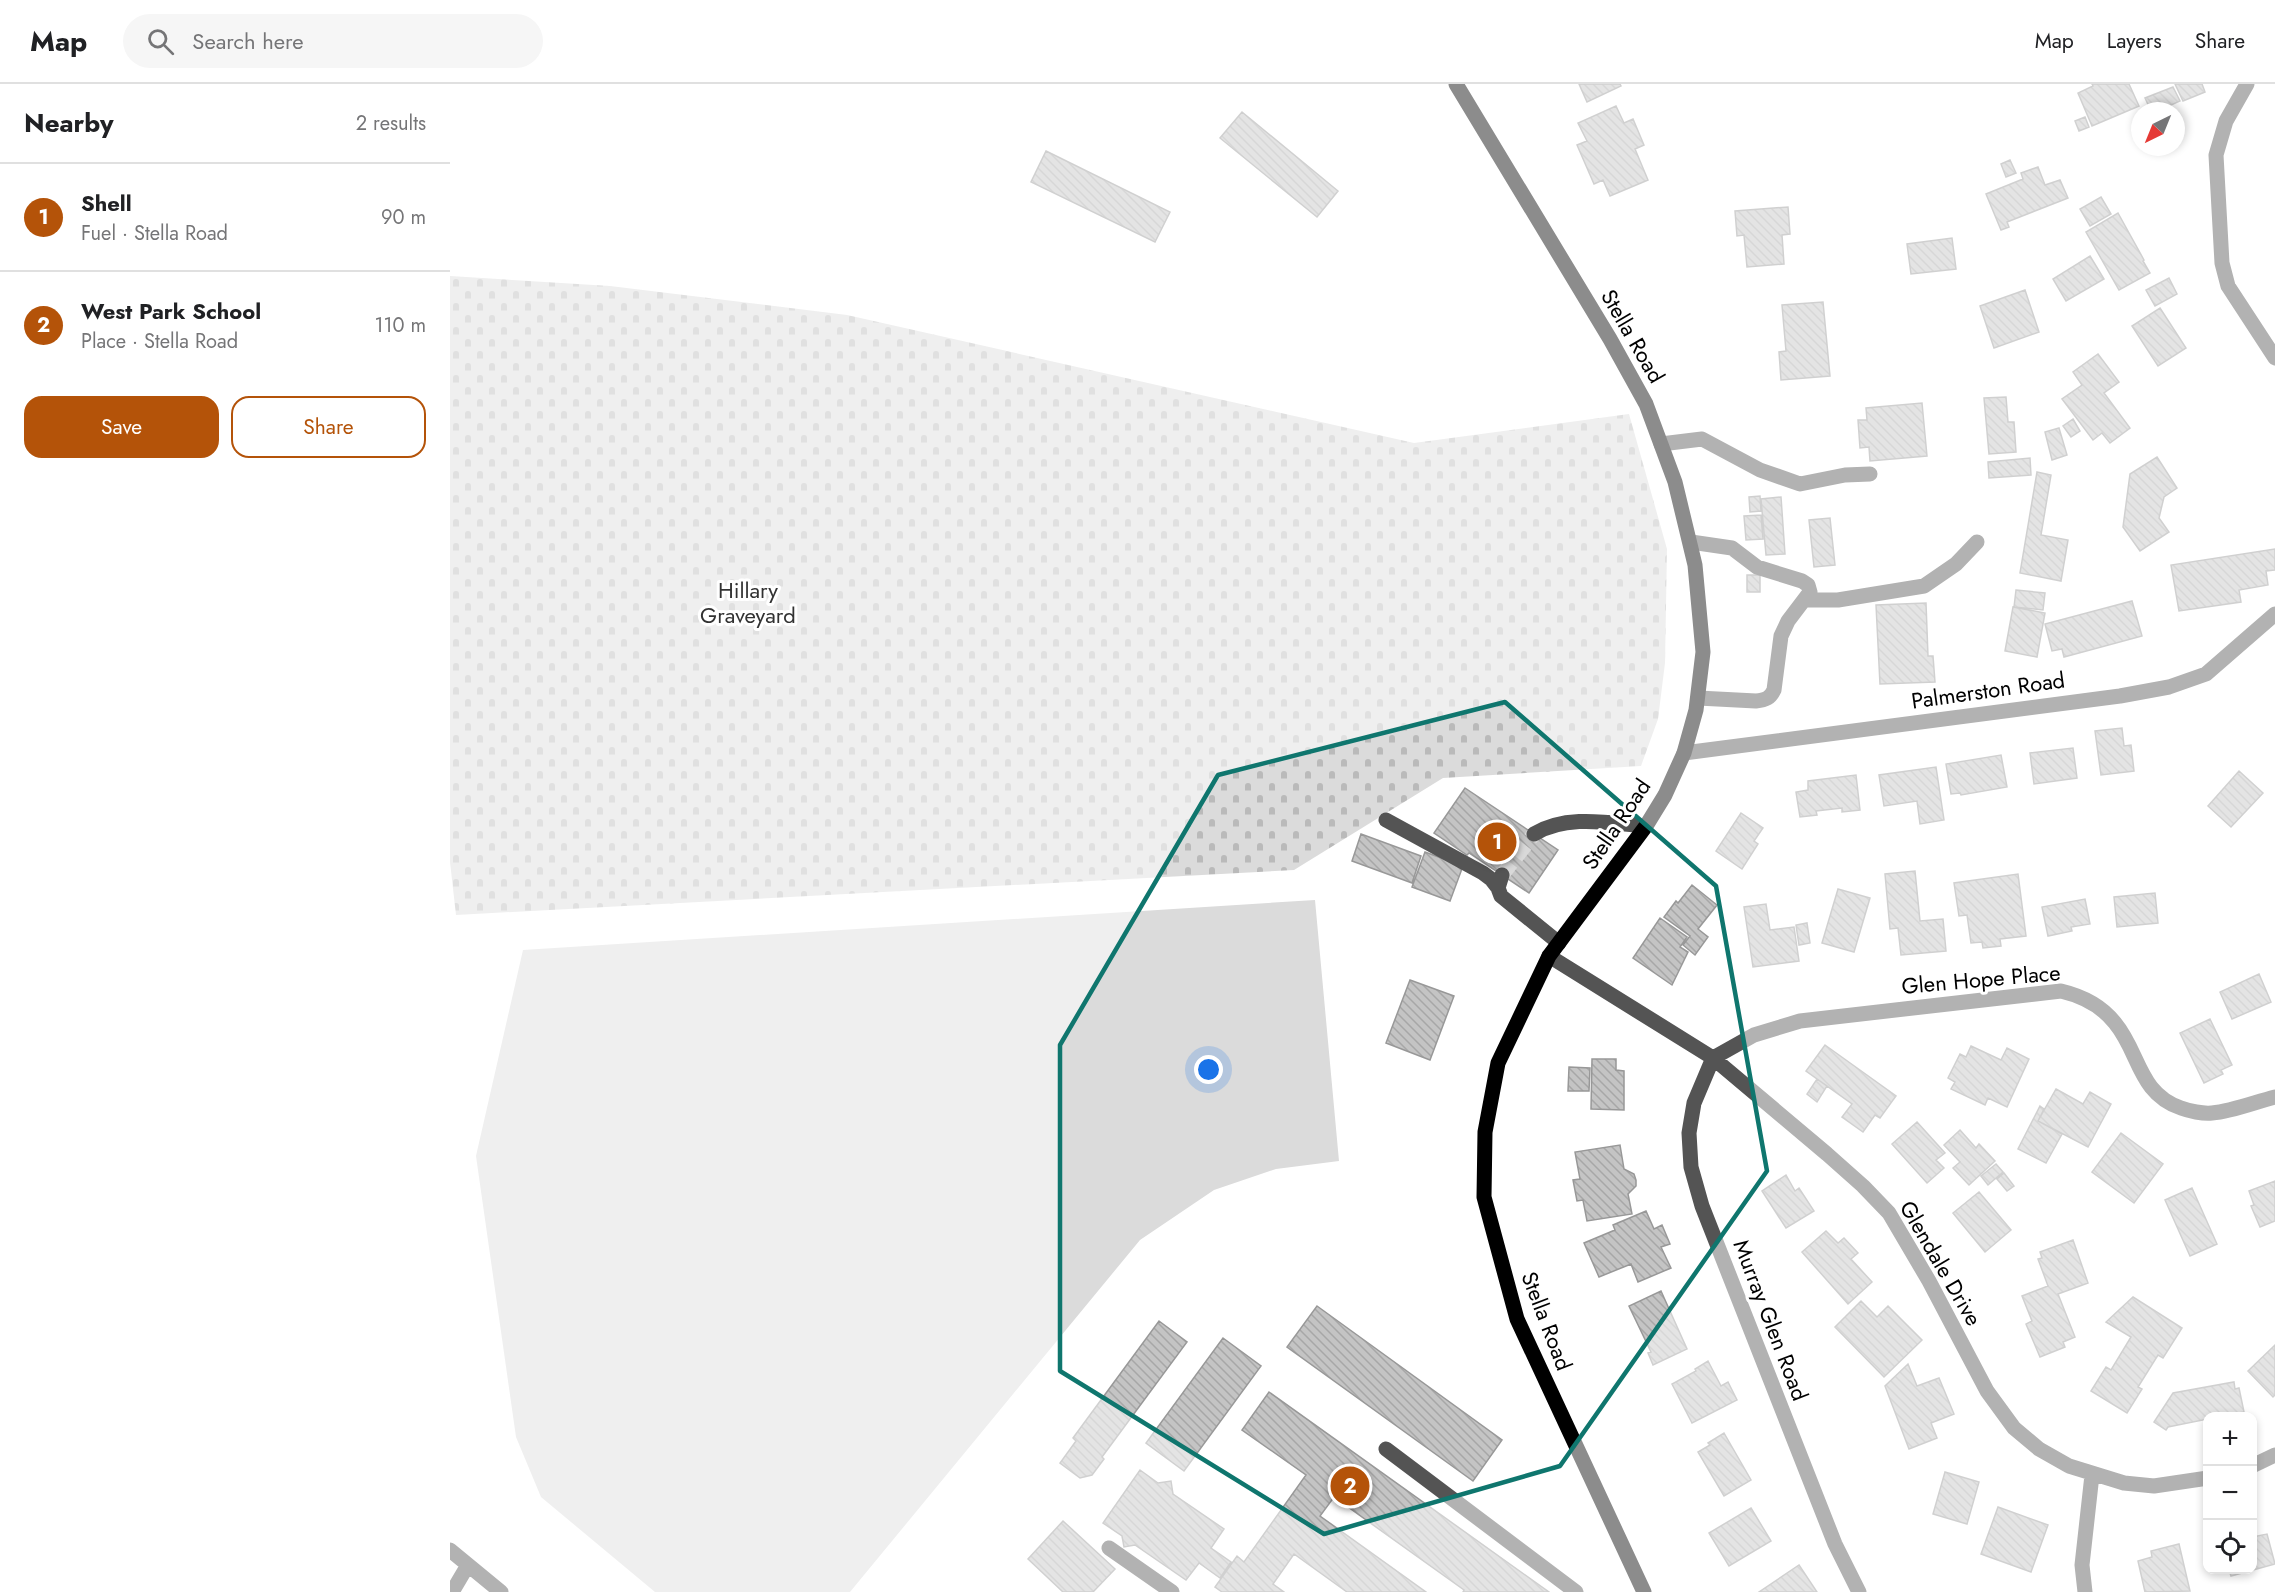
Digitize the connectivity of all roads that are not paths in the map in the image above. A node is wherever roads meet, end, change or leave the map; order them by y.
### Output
1 (1456, 84) edge
2 (2247, 84) edge
3 (2275, 358) edge
4 (1660, 444) junction
5 (1870, 474) dead end
6 (1691, 542) junction
7 (1977, 542) dead end
8 (1805, 600) junction
9 (2275, 614) edge
10 (1698, 698) junction
11 (1684, 753) junction
12 (1386, 820) dead end
13 (1647, 826) junction
14 (1534, 834) tunnel mouth
15 (1554, 950) junction
16 (1713, 1058) junction
17 (2275, 1097) edge
18 (1386, 1449) dead end
19 (2275, 1455) edge
20 (2257, 1464) edge
21 (2092, 1475) junction
22 (2203, 1479) edge
23 (1108, 1548) dead end
24 (450, 1550) edge
25 (468, 1565) junction
26 (452, 1592) edge
27 (501, 1592) edge
28 (1172, 1592) edge
29 (1576, 1592) edge
30 (1644, 1592) edge
31 (1859, 1592) edge
32 (2085, 1592) edge

1 - 4 main road, Stella Road
2 - 3 street
4 - 5 street
4 - 6 main road, Stella Road
6 - 8 street
6 - 10 main road, Stella Road
7 - 8 street
8 - 10 street
9 - 11 street, Palmerston Road
10 - 11 main road, Stella Road
11 - 13 main road, Stella Road
12 - 15 street, Glendale Drive
13 - 14 street
13 - 15 main road, Stella Road
15 - 16 street, Glendale Drive
15 - 30 main road, Stella Road
16 - 17 street, Glen Hope Place
16 - 21 street, Glendale Drive
16 - 31 street, Murray Glen Road
18 - 29 street
19 - 20 street
21 - 22 street, Glendale Drive
21 - 32 street
23 - 28 street
24 - 25 street
25 - 26 street
25 - 27 street

